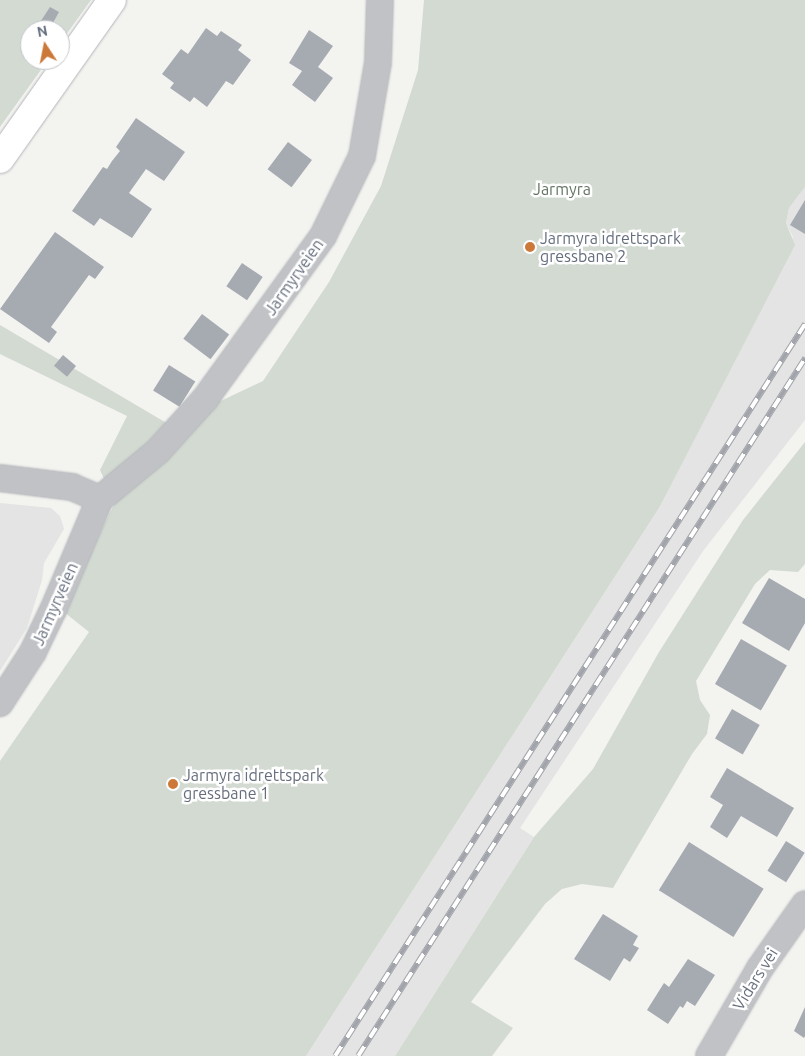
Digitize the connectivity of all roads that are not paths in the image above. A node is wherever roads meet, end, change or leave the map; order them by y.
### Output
1 (112, 0) edge
2 (380, 0) edge
3 (0, 159) edge
4 (0, 478) edge
5 (100, 499) junction
6 (0, 703) edge
7 (805, 904) edge
8 (709, 1056) edge

1 - 3 main road
2 - 5 street, Jarmyrveien
4 - 5 street
5 - 6 street, Jarmyrveien
7 - 8 street, Vidars vei

